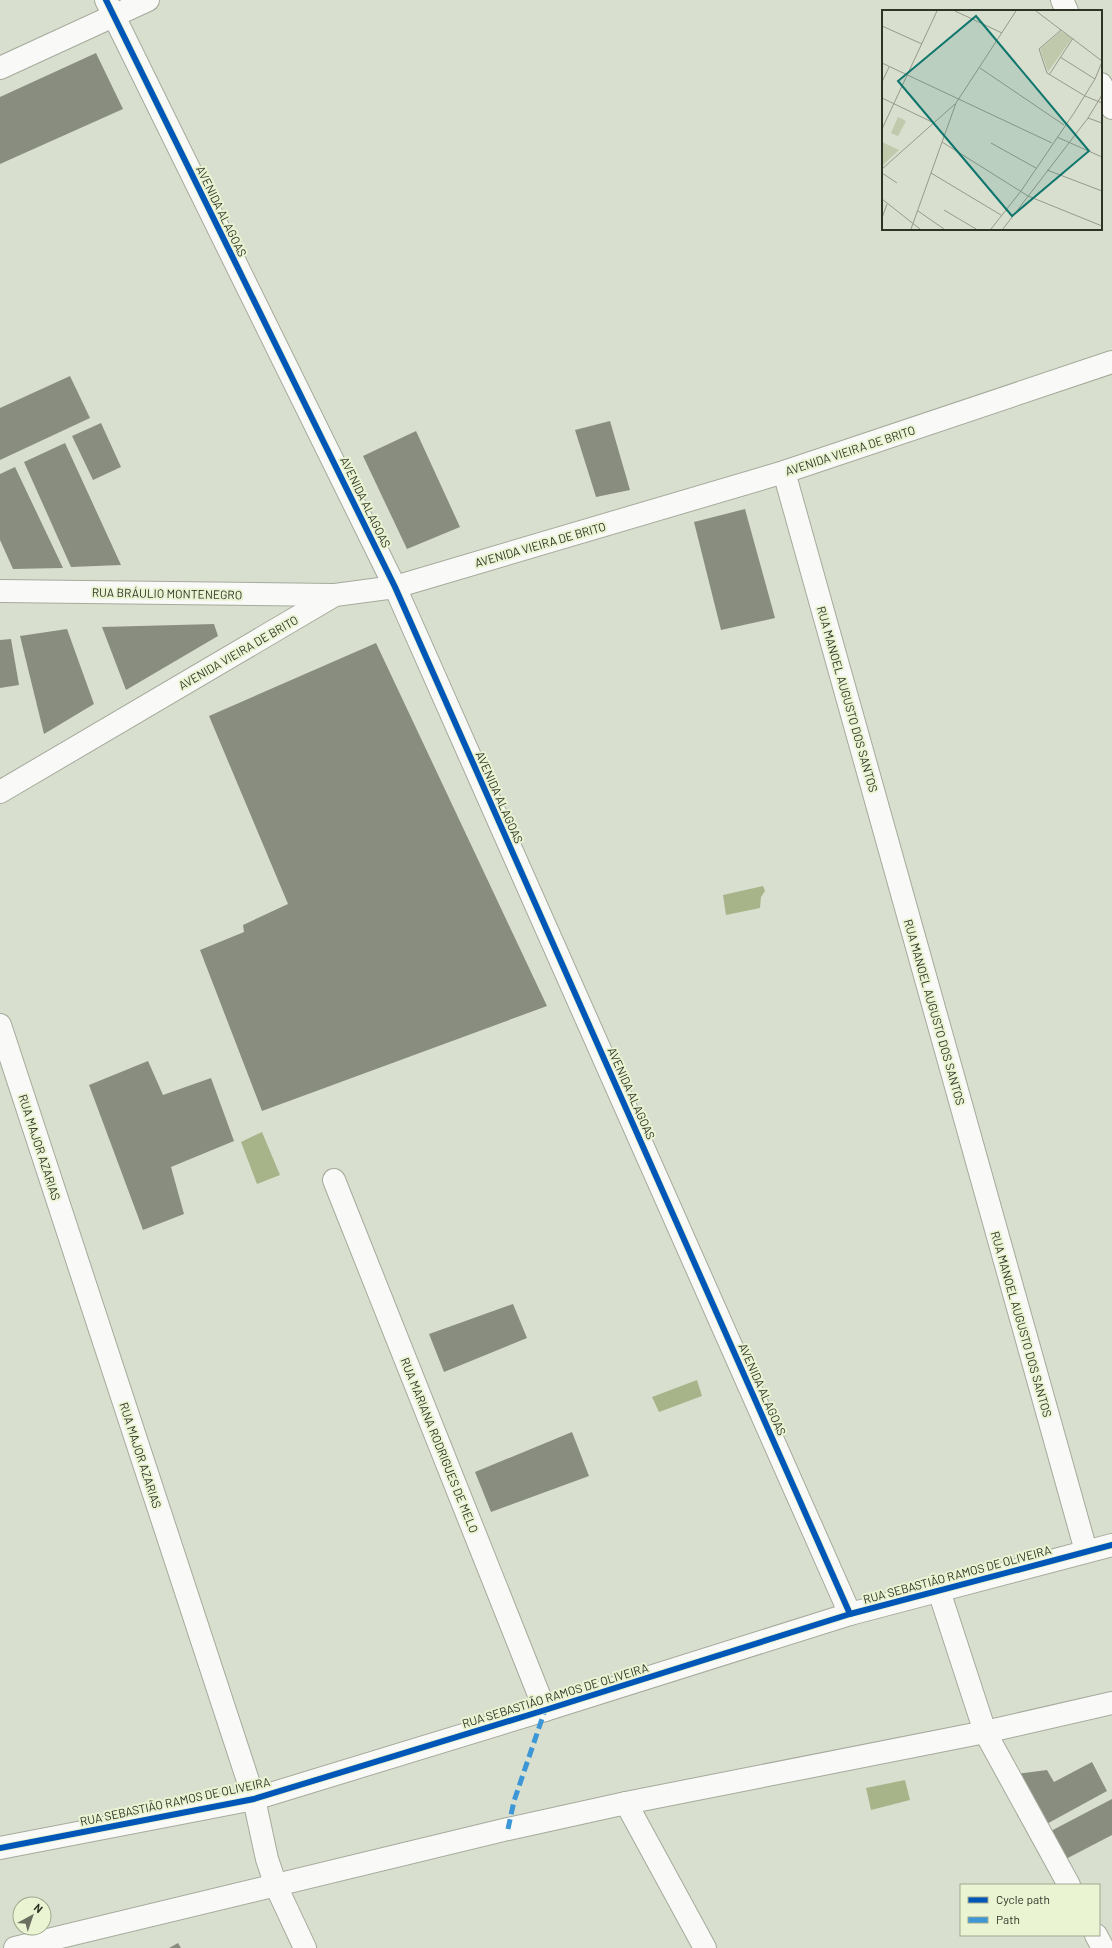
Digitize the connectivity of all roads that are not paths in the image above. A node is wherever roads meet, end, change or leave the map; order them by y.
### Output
1 (148, 0) edge
2 (1062, 0) edge
3 (110, 8) edge
4 (1067, 10) edge
5 (0, 68) edge
6 (1102, 86) edge
7 (1112, 108) edge
8 (1112, 362) edge
9 (784, 472) junction
10 (395, 587) junction
11 (0, 591) edge
12 (335, 595) junction
13 (0, 792) edge
14 (0, 1025) edge
15 (334, 1180) dead end
16 (1112, 1545) edge
17 (1086, 1551) junction
18 (939, 1591) junction
19 (850, 1614) junction
20 (1112, 1703) edge
21 (545, 1710) junction
22 (985, 1732) junction
23 (254, 1799) junction
24 (626, 1803) junction
25 (0, 1848) edge
26 (1068, 1884) edge
27 (276, 1886) junction
28 (1097, 1936) edge
29 (15, 1948) edge
30 (305, 1948) edge
31 (705, 1948) edge
32 (1103, 1948) edge

1 - 3 street
2 - 4 street
3 - 5 street
3 - 10 street, AVENIDA ALAGOAS
6 - 7 street
8 - 9 street, AVENIDA VIEIRA DE BRITO
9 - 10 street, AVENIDA VIEIRA DE BRITO
9 - 17 street, RUA MANOEL AUGUSTO DOS SANTOS
10 - 12 street, AVENIDA VIEIRA DE BRITO
10 - 19 street, AVENIDA ALAGOAS
11 - 12 street, RUA BRÁULIO MONTENEGRO
12 - 13 street, AVENIDA VIEIRA DE BRITO
14 - 23 street, RUA MAJOR AZARIAS
15 - 21 street, RUA MARIANA RODRIGUES DE MELO
16 - 17 street, RUA SEBASTIÃO RAMOS DE OLIVEIRA
17 - 18 street, RUA SEBASTIÃO RAMOS DE OLIVEIRA
18 - 19 street, RUA SEBASTIÃO RAMOS DE OLIVEIRA
18 - 22 street
19 - 21 street, RUA SEBASTIÃO RAMOS DE OLIVEIRA
20 - 22 street
21 - 23 street, RUA SEBASTIÃO RAMOS DE OLIVEIRA
22 - 24 street
22 - 26 street
23 - 25 street, RUA SEBASTIÃO RAMOS DE OLIVEIRA
23 - 27 street, RUA MAJOR AZARIAS
24 - 27 street
24 - 31 street
27 - 29 street
27 - 30 street, RUA MAJOR AZARIAS
28 - 32 street

